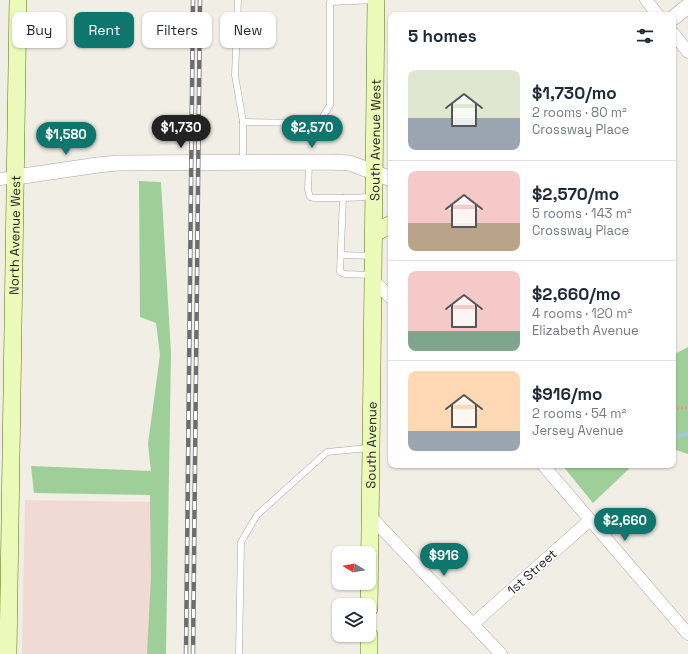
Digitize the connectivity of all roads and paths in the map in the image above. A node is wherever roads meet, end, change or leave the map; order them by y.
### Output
1 (18, 0) edge
2 (238, 0) edge
3 (376, 0) edge
4 (646, 0) edge
5 (328, 1) edge
6 (688, 6) edge
7 (656, 12) edge
8 (676, 16) edge
9 (676, 37) edge
10 (688, 52) edge
11 (243, 122) junction
12 (243, 162) junction
13 (309, 163) junction
14 (375, 172) junction
15 (8, 178) edge
16 (388, 178) edge
17 (343, 198) junction
18 (375, 198) junction
19 (388, 226) edge
20 (374, 233) junction
21 (341, 255) junction
22 (374, 256) junction
23 (373, 278) junction
24 (388, 295) edge
25 (688, 407) edge
26 (676, 409) edge
27 (371, 448) junction
28 (546, 468) edge
29 (370, 516) junction
30 (590, 520) junction
31 (369, 598) edge
32 (473, 624) junction
33 (688, 634) edge
34 (369, 642) edge
35 (8, 654) edge
36 (239, 654) edge
37 (369, 654) edge
38 (501, 654) edge

1 - 15 main road, North Avenue West
2 - 11 lane
3 - 5 lane
3 - 14 main road, South Avenue West
4 - 7 street
5 - 11 lane
6 - 8 street
9 - 10 street
11 - 12 lane
12 - 13 street
12 - 15 street
13 - 14 street
13 - 17 lane
14 - 16 street
14 - 18 main road, South Avenue West
15 - 35 main road, North Avenue West
17 - 18 lane
17 - 21 lane
18 - 20 main road, South Avenue West
19 - 20 main road
20 - 22 main road, South Avenue West
21 - 22 lane
21 - 23 lane
22 - 23 main road, South Avenue West
23 - 24 street
23 - 27 main road, South Avenue
25 - 26 path
27 - 29 main road, South Avenue
27 - 36 lane
28 - 30 street
29 - 31 main road, South Avenue
29 - 32 street
30 - 32 street, 1st Street
30 - 33 street
32 - 38 street
34 - 37 main road

